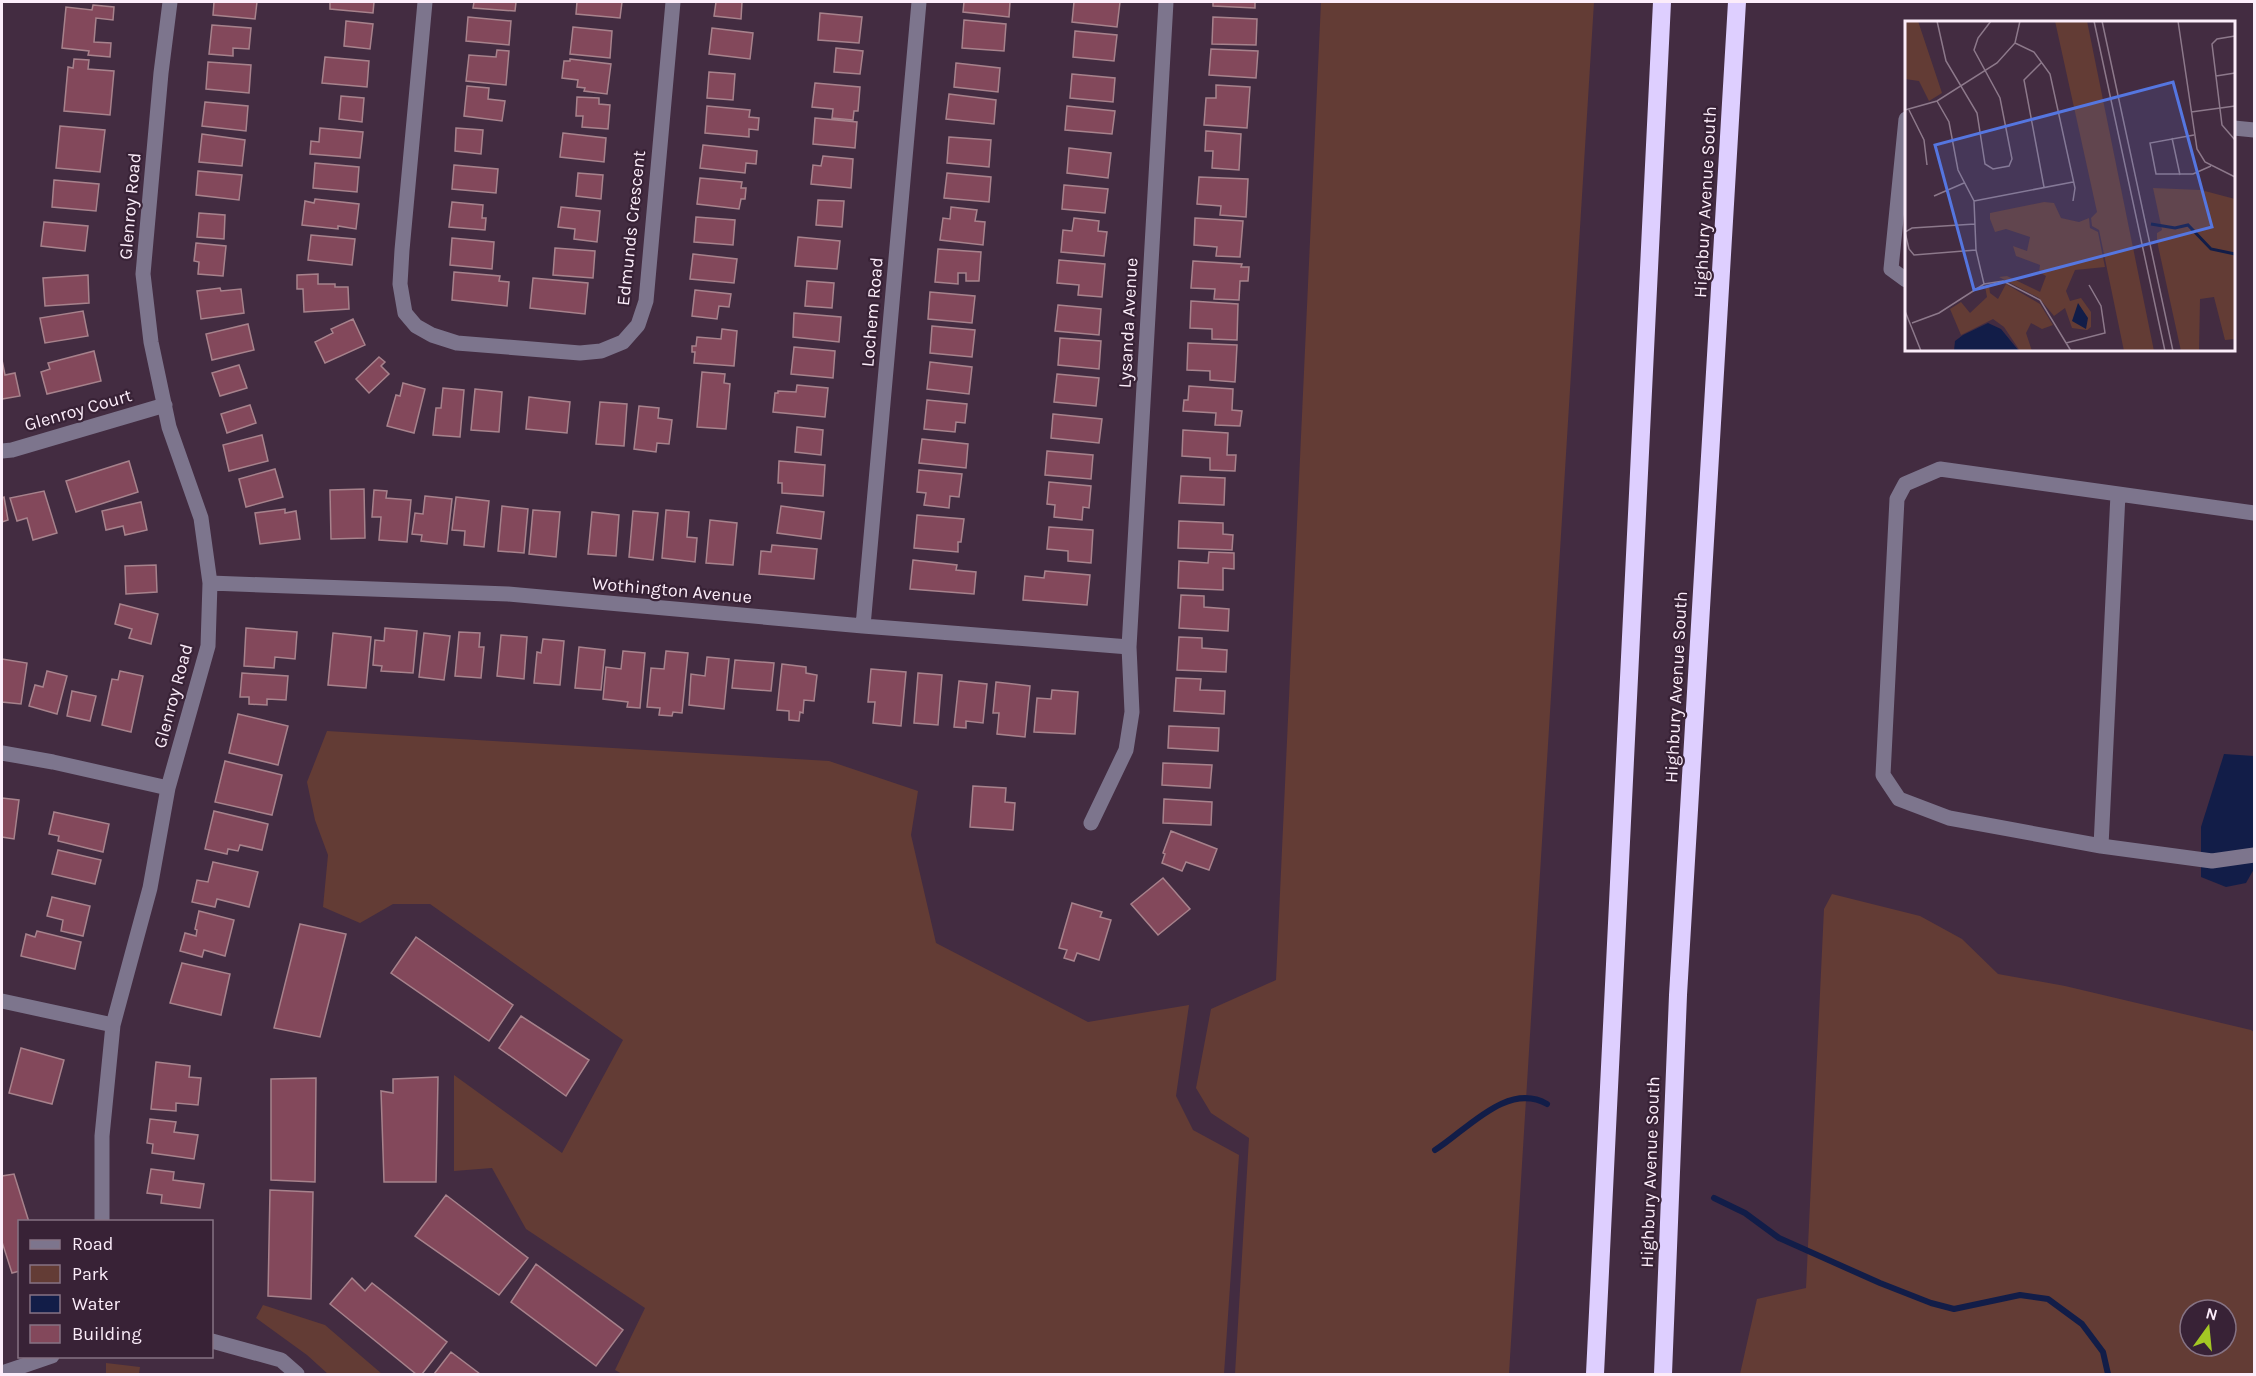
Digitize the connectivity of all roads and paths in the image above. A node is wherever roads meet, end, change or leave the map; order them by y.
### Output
1 (170, 2) edge
2 (425, 2) edge
3 (673, 2) edge
4 (919, 2) edge
5 (1166, 2) edge
6 (1662, 2) edge
7 (1737, 2) edge
8 (2235, 128) edge
9 (1905, 129) edge
10 (2254, 130) edge
11 (1905, 279) edge
12 (165, 405) junction
13 (2, 451) edge
14 (2118, 494) junction
15 (2254, 513) edge
16 (210, 583) junction
17 (863, 626) junction
18 (1129, 647) junction
19 (2, 753) edge
20 (168, 788) junction
21 (1091, 823) dead end
22 (2101, 846) junction
23 (2254, 855) edge
24 (2, 1001) edge
25 (113, 1025) junction
26 (102, 1220) edge
27 (213, 1341) edge
28 (46, 1358) edge
29 (2, 1373) edge
30 (297, 1374) edge
31 (1595, 1374) edge
32 (1663, 1374) edge

1 - 12 street, Glenroy Road
2 - 3 street, Edmunds Crescent
4 - 17 street, Lochem Road
5 - 18 street, Lysanda Avenue
6 - 31 highway
7 - 32 highway, Highbury Avenue South
8 - 10 street
9 - 11 street
12 - 13 street, Glenroy Court
12 - 16 street, Glenroy Road
14 - 15 street
14 - 22 street
14 - 22 street
16 - 17 street, Wothington Avenue
16 - 20 street, Glenroy Road
17 - 18 street, Wothington Avenue
18 - 21 street, Lysanda Avenue
19 - 20 street
20 - 25 street, Glenroy Road
22 - 23 street
24 - 25 street
25 - 26 street, Glenroy Road
27 - 30 street
28 - 29 street

